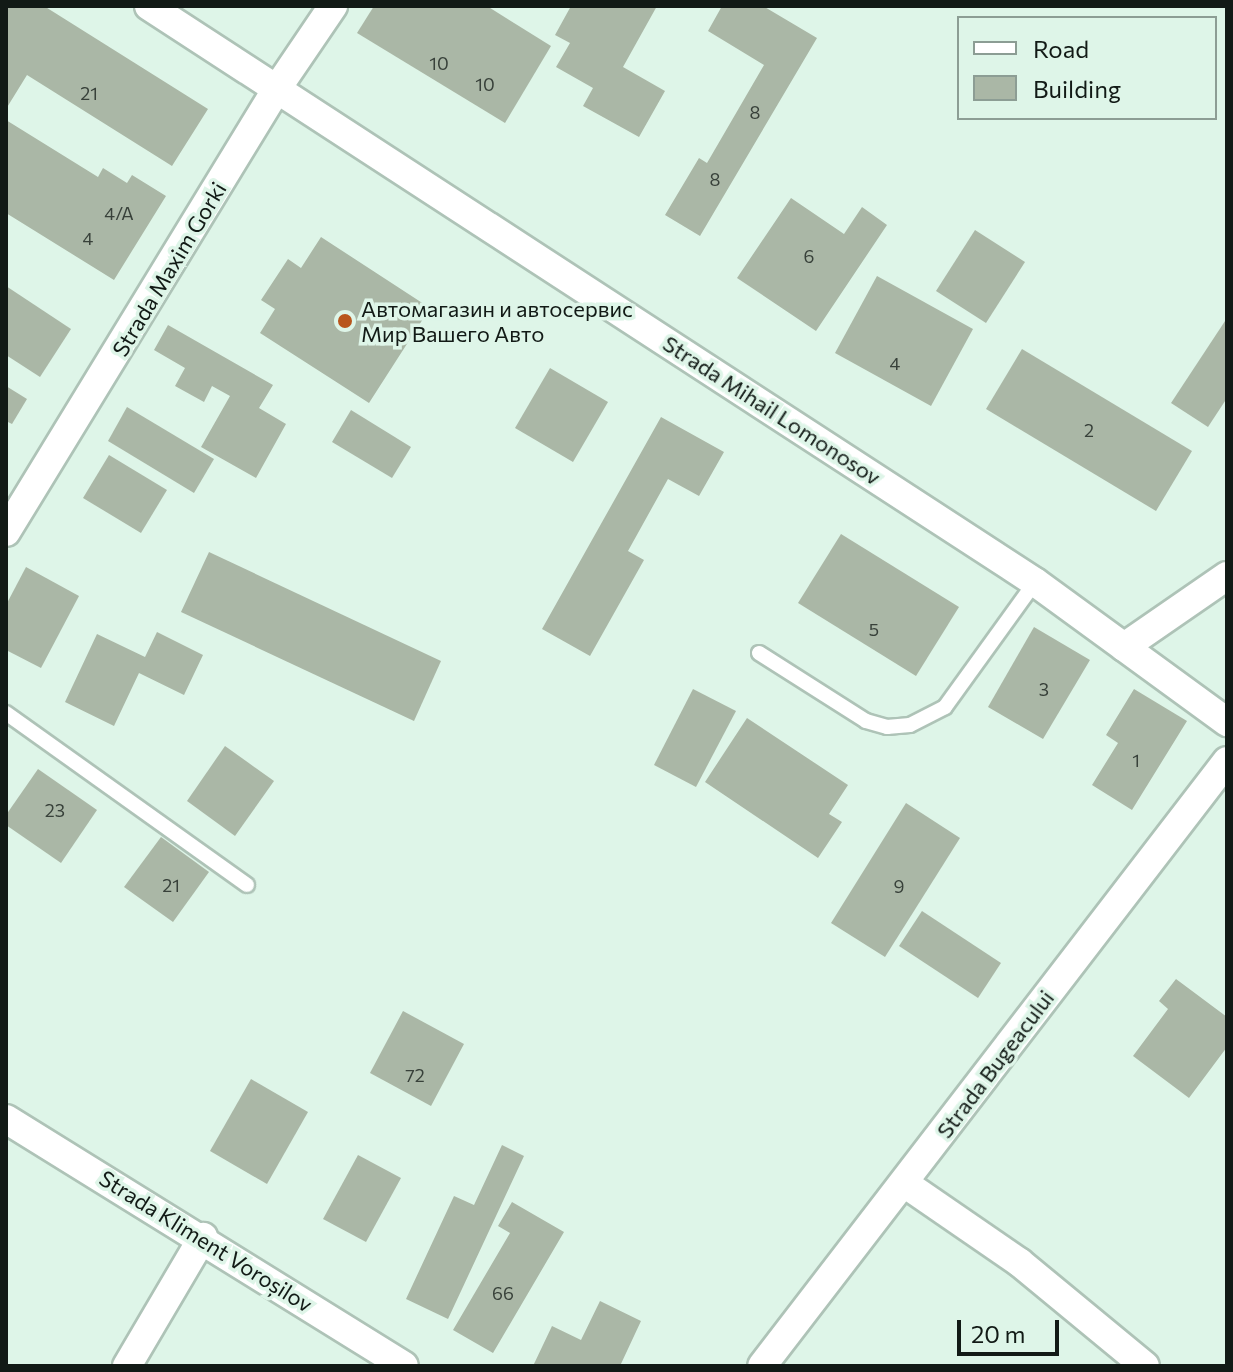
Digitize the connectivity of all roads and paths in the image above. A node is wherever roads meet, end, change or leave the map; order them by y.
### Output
1 (149, 6) edge
2 (333, 6) edge
3 (278, 87) junction
4 (6, 532) edge
5 (1227, 576) edge
6 (1035, 582) junction
7 (1124, 647) junction
8 (759, 653) dead end
9 (6, 713) edge
10 (1227, 722) edge
11 (1227, 761) edge
12 (247, 885) dead end
13 (6, 1119) edge
14 (904, 1183) junction
15 (203, 1237) junction
16 (127, 1366) edge
17 (404, 1366) edge
18 (762, 1366) edge
19 (1145, 1366) edge

1 - 3 street, Strada Mihail Lomonosov
2 - 3 street, Strada Maxim Gorki
3 - 4 street, Strada Maxim Gorki
3 - 6 street, Strada Mihail Lomonosov
5 - 7 street
6 - 7 street, Strada Mihail Lomonosov
6 - 8 lane
7 - 10 street, Strada Mihail Lomonosov
9 - 12 lane
11 - 14 street, Strada Bugeacului
13 - 15 street, Strada Kliment Voroșilov
14 - 18 street, Strada Bugeacului
14 - 19 street
15 - 16 street
15 - 17 street, Strada Kliment Voroșilov

